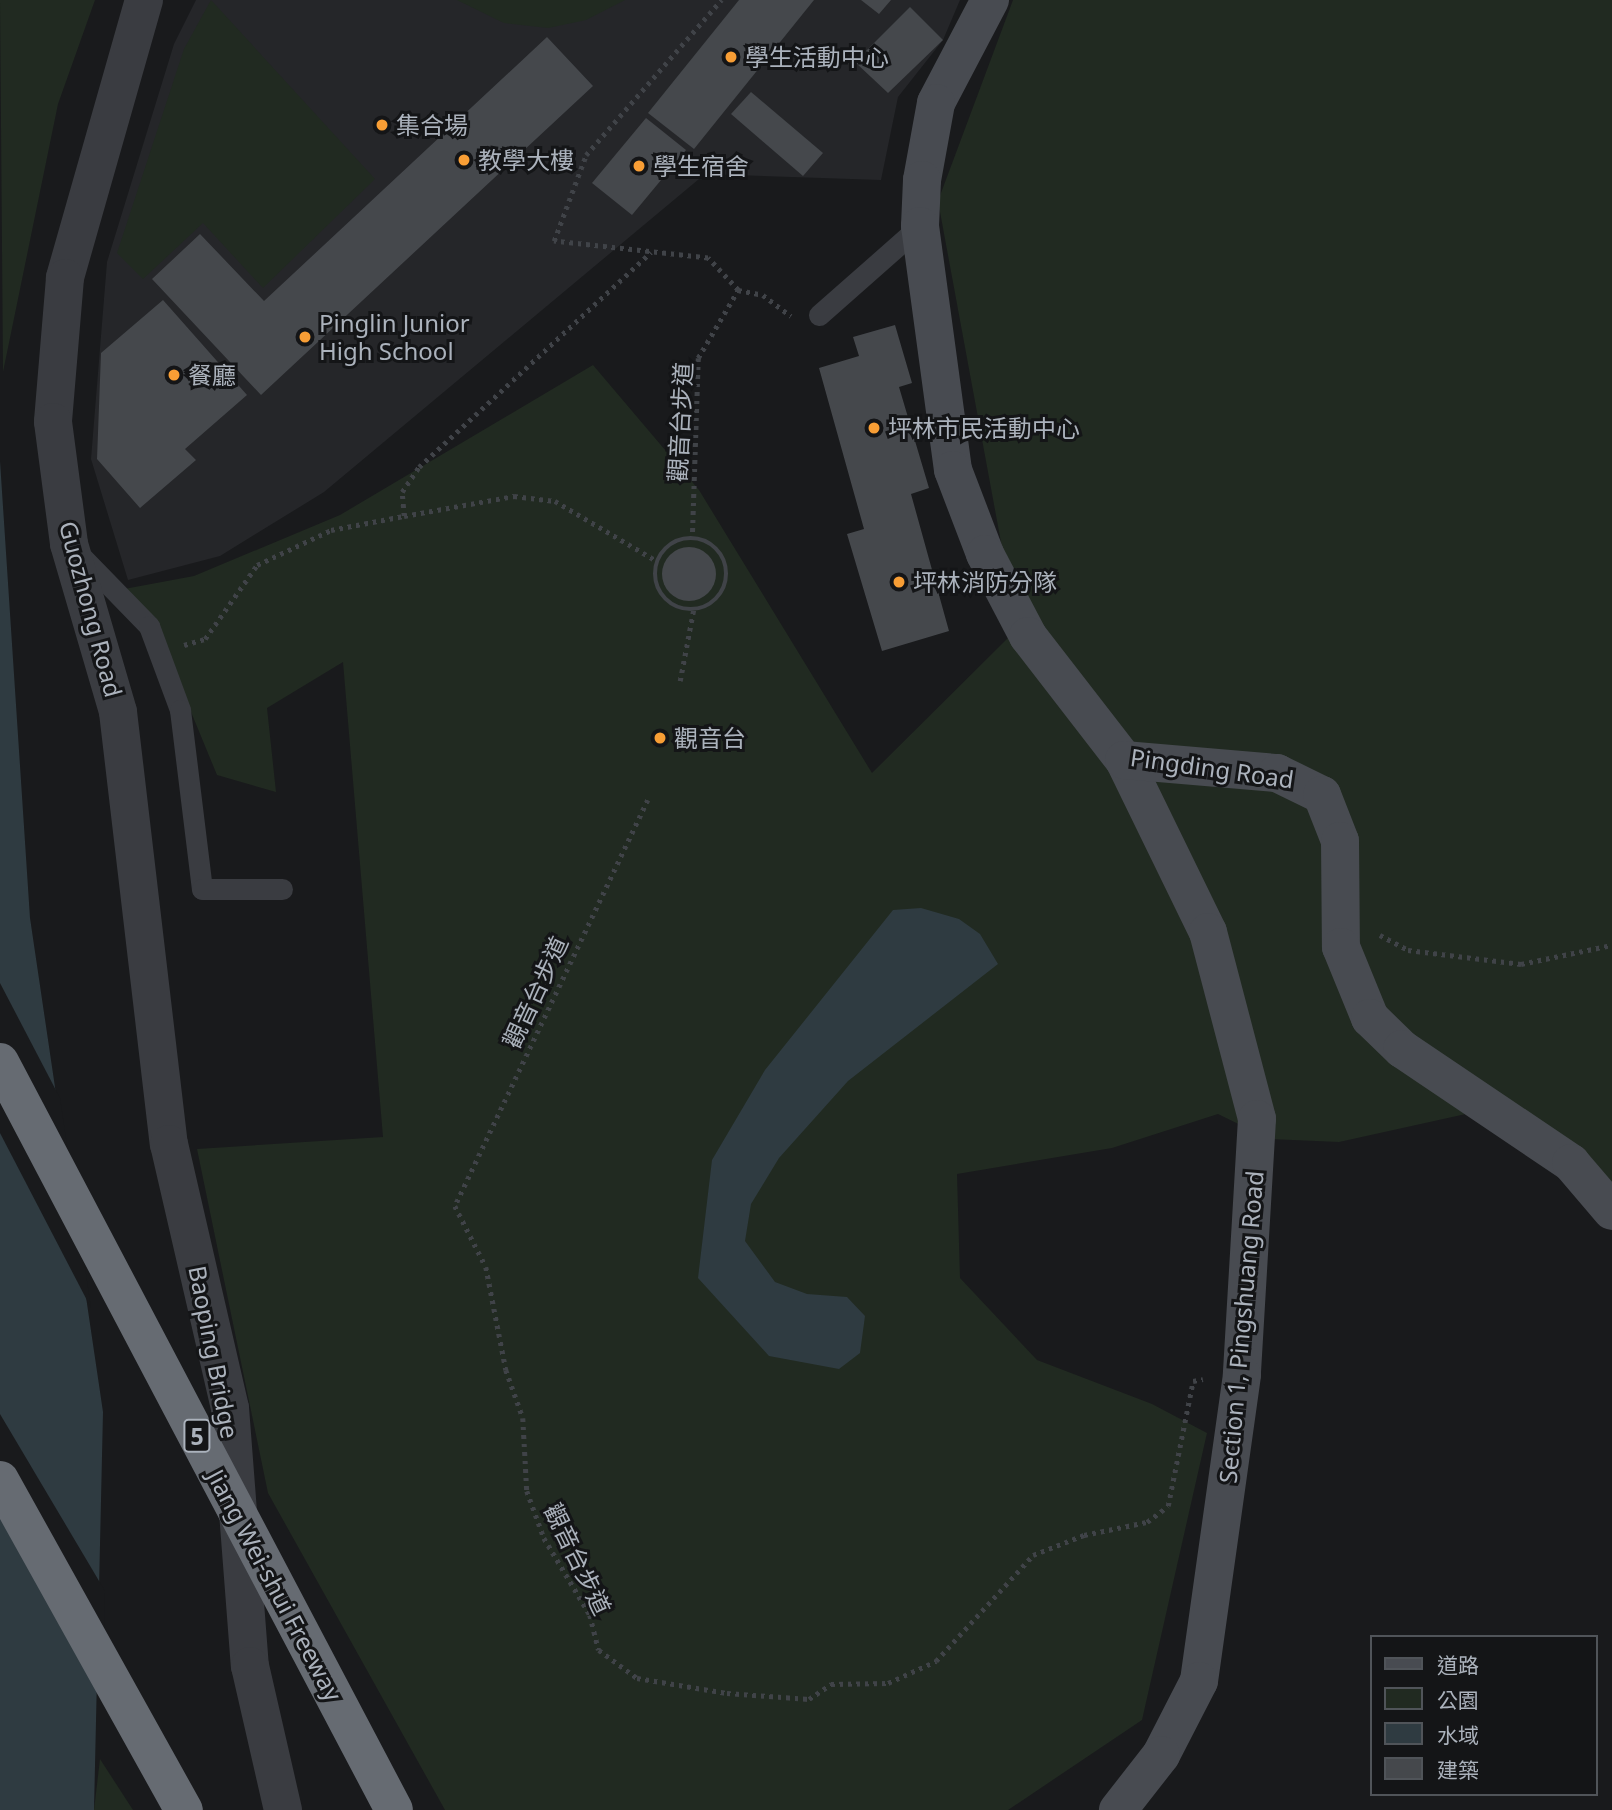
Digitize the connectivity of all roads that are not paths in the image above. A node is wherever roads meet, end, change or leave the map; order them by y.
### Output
1 (144, 0) edge
2 (990, 0) edge
3 (920, 226) junction
4 (819, 315) dead end
5 (69, 544) junction
6 (1124, 760) junction
7 (282, 889) dead end
8 (0, 1062) edge
9 (169, 1143) joint
10 (1612, 1211) edge
11 (0, 1480) edge
12 (184, 1810) edge
13 (283, 1810) edge
14 (394, 1810) edge
15 (1118, 1810) edge

1 - 5 street, Guozhong Road
2 - 3 main road, Pingding Road
3 - 4 lane
3 - 6 main road, Pingding Road
5 - 7 lane
5 - 9 street, Guozhong Road
6 - 10 main road, Pingding Road
6 - 15 main road, Section 1, Pingshuang Road
8 - 14 highway, Jiang Wei-shui Freeway / 5, bridge
9 - 13 street, Baoping Bridge, bridge
11 - 12 highway

